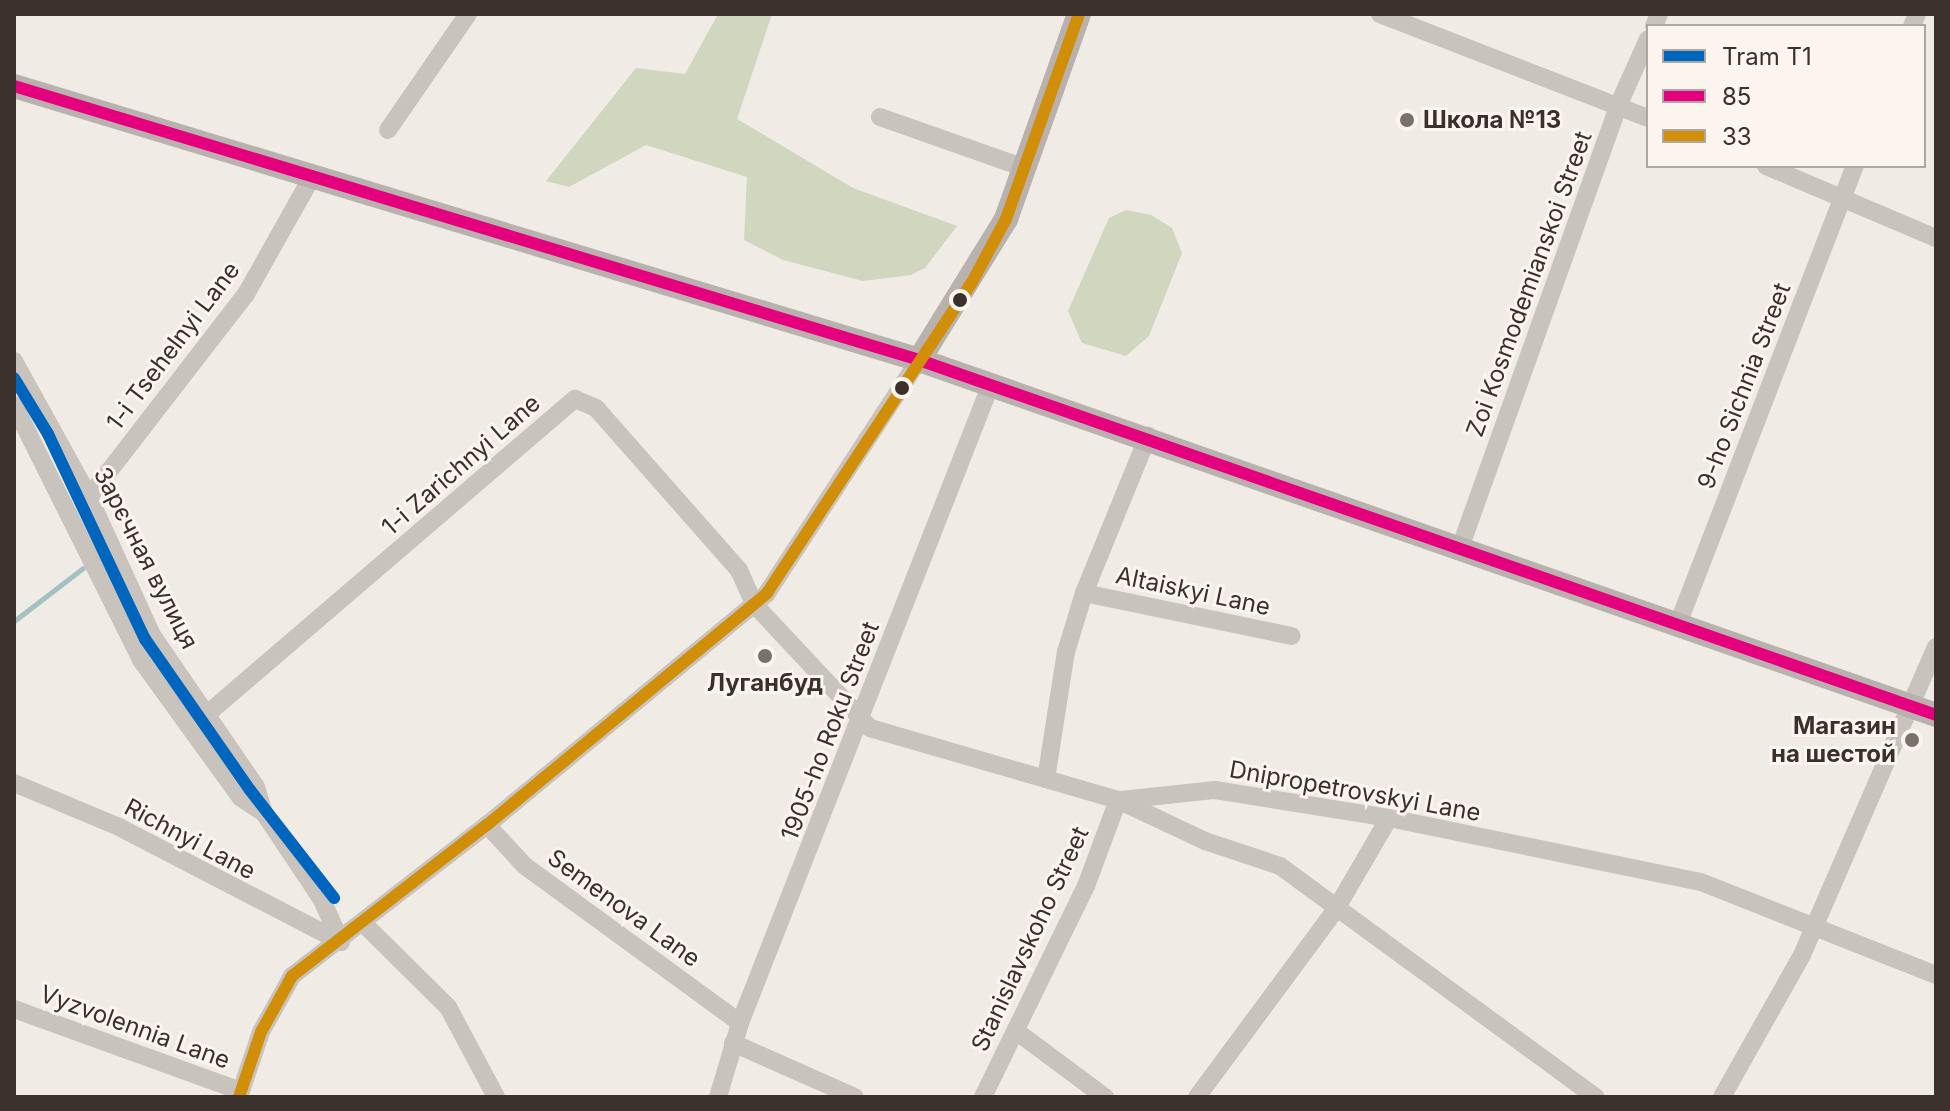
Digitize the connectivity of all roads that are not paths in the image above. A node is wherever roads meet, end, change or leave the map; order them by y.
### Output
1 (468, 14) edge
2 (1079, 14) edge
3 (1380, 14) edge
4 (1420, 22) edge
5 (1646, 43) edge
6 (14, 86) edge
7 (1618, 106) junction
8 (880, 117) dead end
9 (1646, 117) edge
10 (388, 130) dead end
11 (1025, 168) junction
12 (1771, 168) edge
13 (1854, 168) edge
14 (312, 177) junction
15 (1843, 197) junction
16 (1936, 238) edge
17 (919, 360) junction
18 (14, 361) edge
19 (991, 384) junction
20 (14, 405) edge
21 (1148, 436) junction
22 (89, 497) junction
23 (1460, 548) junction
24 (1084, 593) junction
25 (754, 604) junction
26 (1678, 624) junction
27 (1292, 636) dead end
28 (1936, 647) edge
29 (1912, 707) junction
30 (206, 715) junction
31 (1936, 715) edge
32 (863, 717) junction
33 (1046, 779) junction
34 (14, 783) edge
35 (1118, 800) junction
36 (264, 813) junction
37 (1389, 818) junction
38 (487, 825) junction
39 (1336, 909) junction
40 (364, 924) junction
41 (1817, 924) junction
42 (341, 942) junction
43 (1936, 975) edge
44 (14, 1009) edge
45 (740, 1023) junction
46 (1016, 1031) junction
47 (733, 1043) junction
48 (240, 1094) edge
49 (496, 1097) edge
50 (718, 1097) edge
51 (855, 1097) edge
52 (983, 1097) edge
53 (1105, 1097) edge
54 (1197, 1097) edge
55 (1596, 1097) edge
56 (1722, 1097) edge

1 - 10 street
2 - 11 main road
3 - 4 street
4 - 7 street
5 - 7 street, Zoi Kosmodemianskoi Street
6 - 14 main road
7 - 9 street
7 - 23 street, Zoi Kosmodemianskoi Street
8 - 11 street
11 - 17 main road
12 - 15 street
13 - 15 street, 9-ho Sichnia Street
14 - 17 main road
14 - 22 street, 1-i Tsehelnyi Lane
15 - 16 street
15 - 26 street, 9-ho Sichnia Street
17 - 19 main road
17 - 25 street
18 - 22 street, Зарєчная вулиця
19 - 21 main road
19 - 32 street, 1905-ho Roku Street
20 - 36 street, Зарєчная вулиця
21 - 23 main road
21 - 24 street, Altaiskyi Lane
22 - 30 street, Зарєчная вулиця
23 - 26 main road
24 - 27 street, Altaiskyi Lane
24 - 33 street, Altaiskyi Lane
25 - 30 street, 1-i Zarichnyi Lane
25 - 32 street
25 - 38 street
26 - 29 main road
28 - 29 street
29 - 31 main road
29 - 41 street
30 - 36 street, Зарєчная вулиця
32 - 33 street
32 - 45 street, 1905-ho Roku Street
33 - 35 street
34 - 42 street, Richnyi Lane
35 - 37 street, Dnipropetrovskyi Lane
35 - 39 street
35 - 46 street, Stanislavskoho Street
36 - 42 street, Зарєчная вулиця
37 - 39 street
37 - 41 street, Dnipropetrovskyi Lane
38 - 40 street
38 - 45 street, Semenova Lane
39 - 54 street
39 - 55 street
40 - 42 street
40 - 49 street
41 - 43 street, Dnipropetrovskyi Lane
41 - 56 street
42 - 48 street
44 - 48 street, Vyzvolennia Lane
45 - 47 street, 1905-ho Roku Street
46 - 52 street, Stanislavskoho Street
46 - 53 street
47 - 50 street, 1905-ho Roku Street
47 - 51 street

